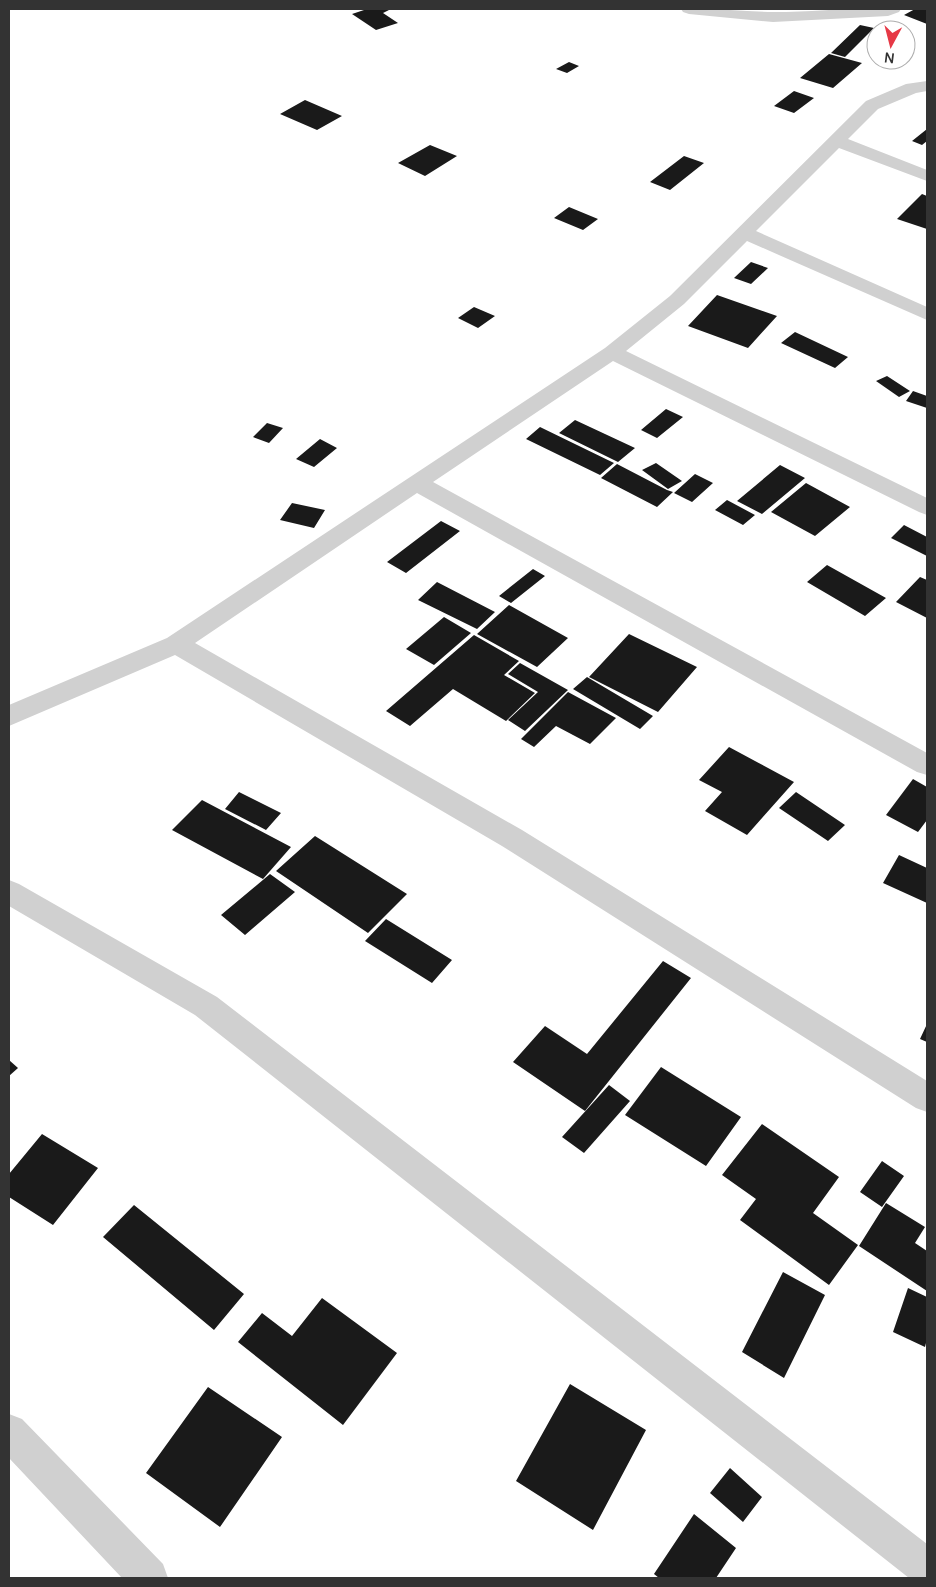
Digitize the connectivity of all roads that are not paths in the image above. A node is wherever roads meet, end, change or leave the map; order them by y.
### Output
1 (690, 9) edge
2 (893, 9) edge
3 (927, 86) edge
4 (836, 140) junction
5 (927, 176) edge
6 (744, 233) junction
7 (927, 314) edge
8 (612, 352) junction
9 (417, 483) junction
10 (927, 507) edge
11 (176, 644) junction
12 (9, 716) edge
13 (927, 765) edge
14 (9, 892) edge
15 (927, 1098) edge
16 (9, 1432) edge
17 (927, 1568) edge
18 (148, 1578) edge

1 - 2 street
3 - 4 street
4 - 5 street
4 - 6 street
6 - 7 street
6 - 8 street
8 - 9 street
8 - 10 street
9 - 11 street
9 - 13 street
11 - 12 street
11 - 15 street
14 - 17 street
16 - 18 street

